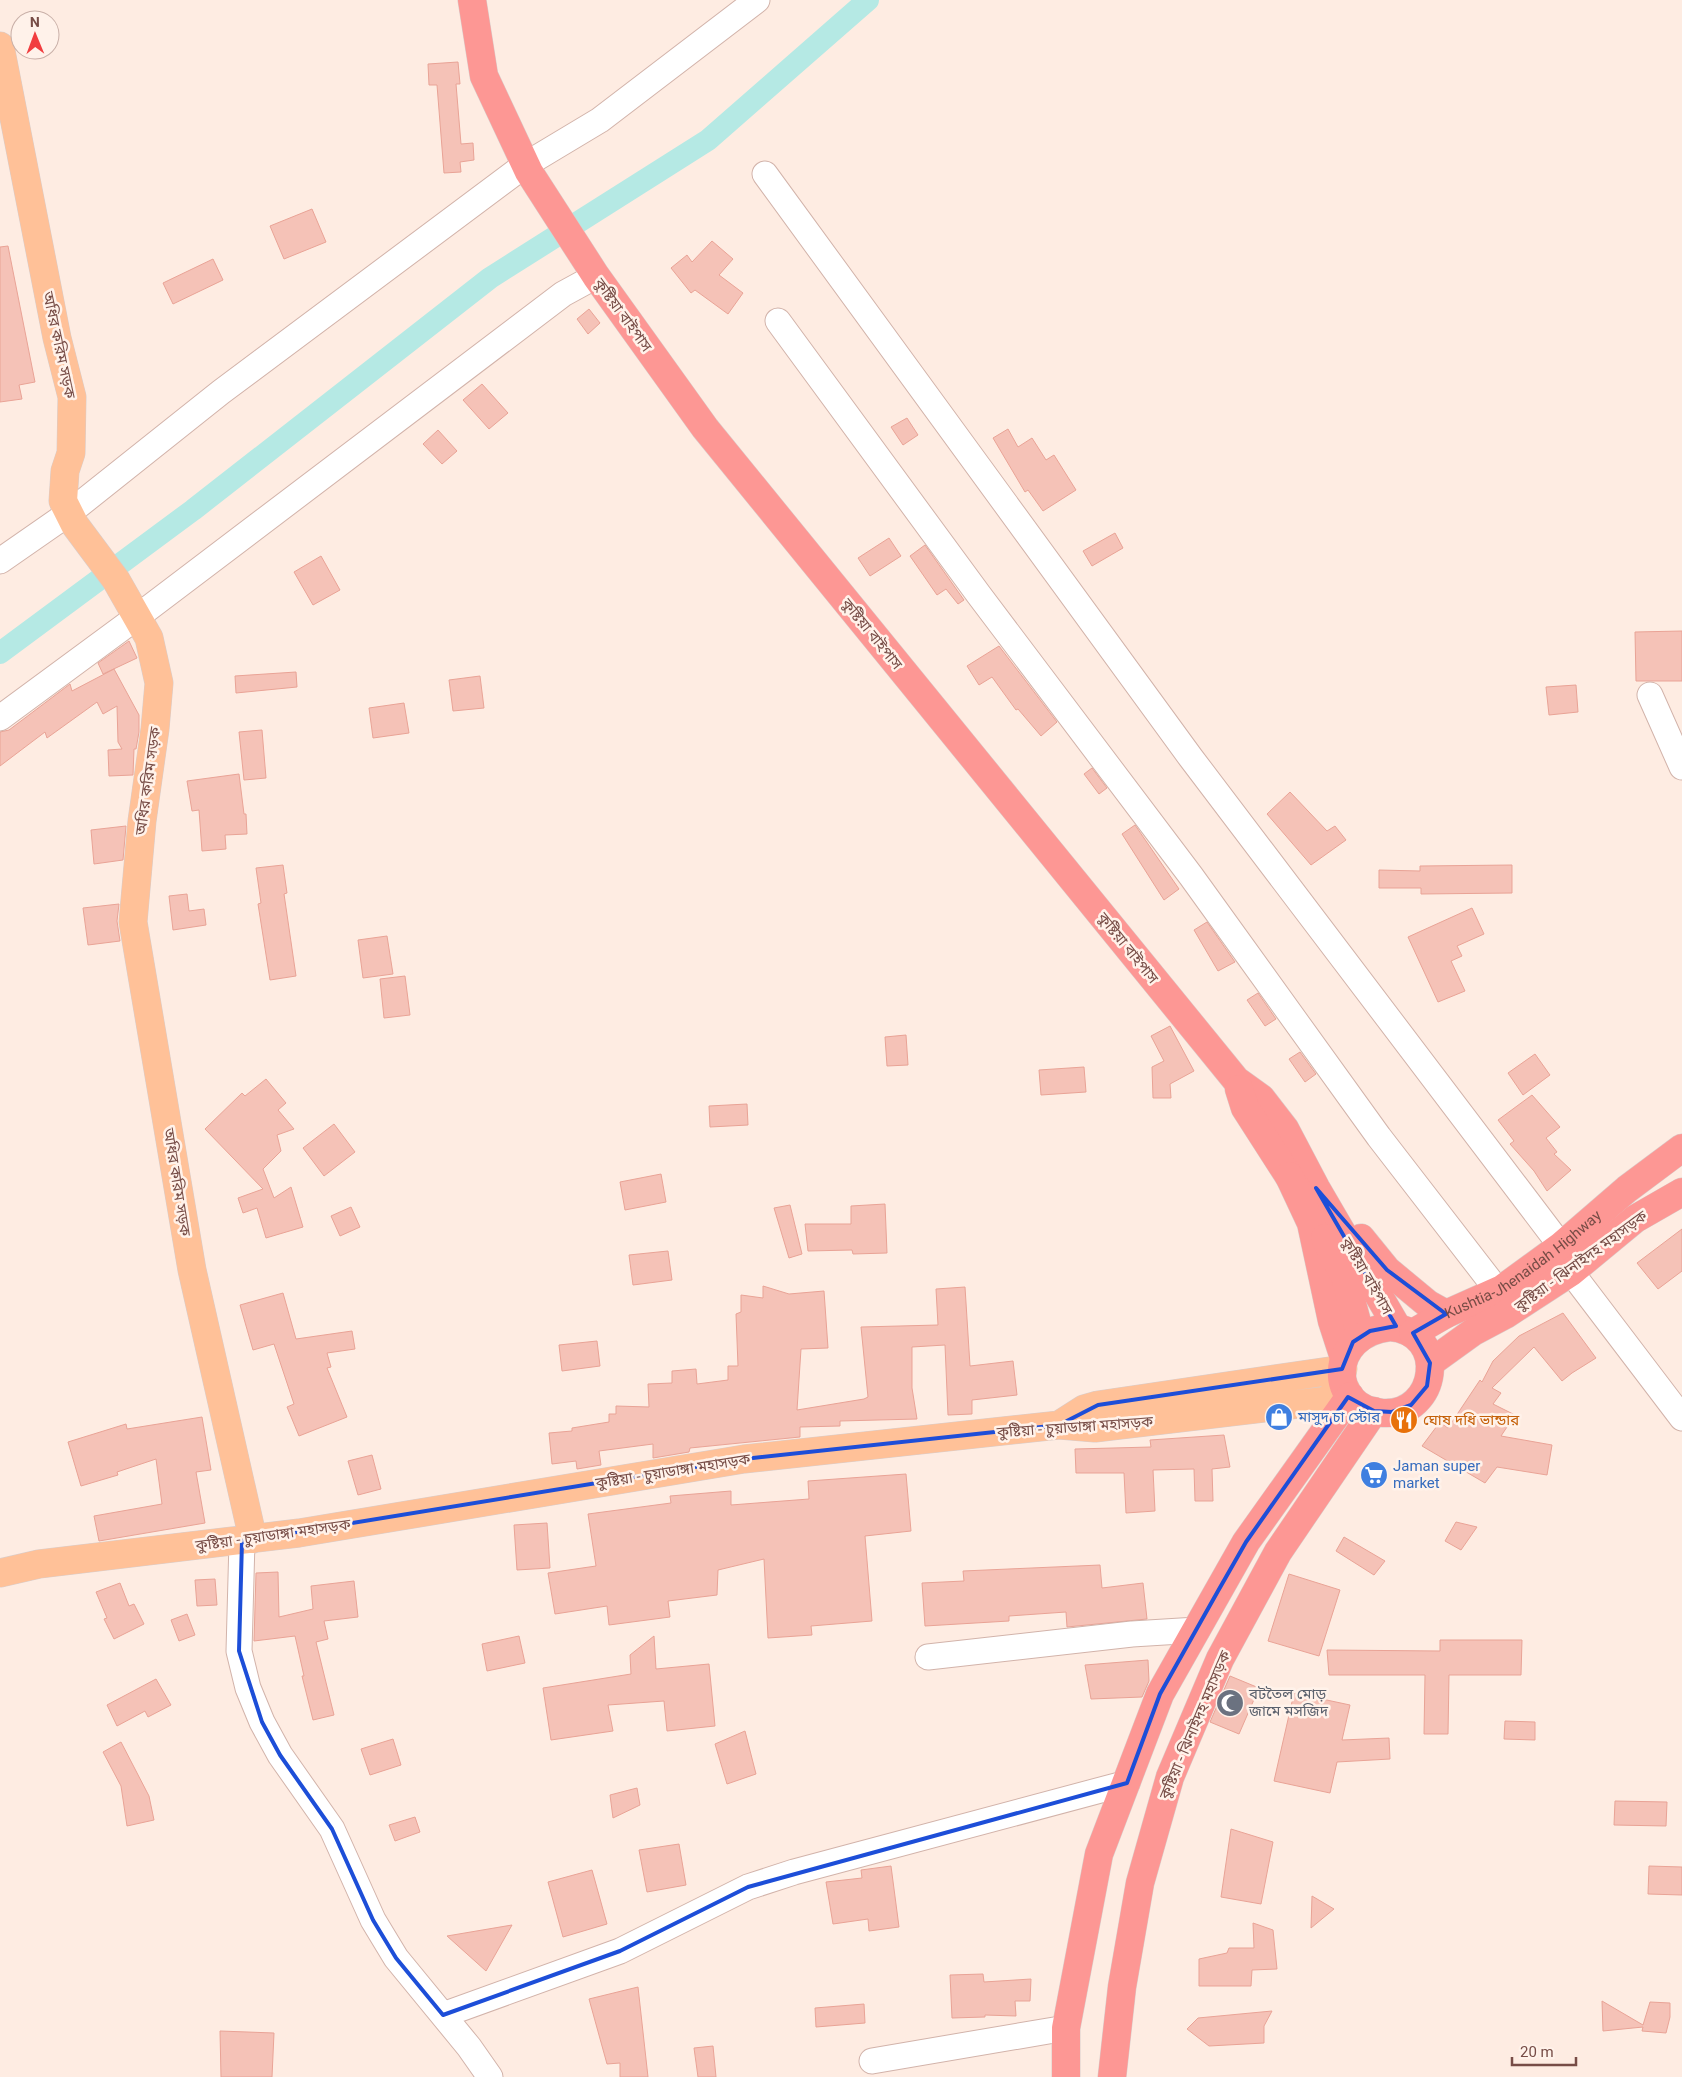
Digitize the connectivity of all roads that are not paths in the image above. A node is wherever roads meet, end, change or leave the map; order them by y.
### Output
1 (472, 0) edge
2 (757, 0) edge
3 (0, 46) edge
4 (527, 168) junction
5 (765, 174) dead end
6 (593, 273) junction
7 (778, 321) dead end
8 (72, 519) junction
9 (0, 562) edge
10 (136, 617) junction
11 (1650, 695) dead end
12 (0, 718) edge
13 (1682, 767) edge
14 (1236, 1080) junction
15 (1682, 1148) edge
16 (1289, 1176) junction
17 (1316, 1188) junction
18 (1627, 1189) joint
19 (1682, 1192) edge
20 (1561, 1246) junction
21 (1564, 1276) junction
22 (1502, 1299) junction
23 (1446, 1314) junction
24 (1405, 1330) junction
25 (1361, 1337) junction
26 (1430, 1363) junction
27 (1346, 1378) junction
28 (1374, 1411) junction
29 (1682, 1418) edge
30 (248, 1540) junction
31 (0, 1573) edge
32 (1197, 1630) junction
33 (928, 1657) dead end
34 (1127, 1783) junction
35 (443, 2015) junction
36 (1066, 2028) junction
37 (872, 2060) dead end
38 (490, 2077) edge
39 (1066, 2077) edge
40 (1112, 2077) edge

1 - 4 highway, কুষ্টিয়া বাইপাস
2 - 4 street
3 - 8 main road, অধির করিম সড়ক
4 - 6 highway, কুষ্টিয়া বাইপাস
4 - 8 street
5 - 20 street
6 - 10 street
6 - 14 highway, কুষ্টিয়া বাইপাস
7 - 22 street
8 - 9 street
8 - 10 main road, অধির করিম সড়ক
10 - 12 street
10 - 30 main road, অধির করিম সড়ক
11 - 13 street
14 - 16 highway, কুষ্টিয়া বাইপাস
14 - 17 highway, কুষ্টিয়া বাইপাস
15 - 18 highway, কুষ্টিয়া - ঝিনাইদহ মহাসড়ক
16 - 25 highway, কুষ্টিয়া বাইপাস
16 - 27 highway
17 - 23 highway
17 - 24 highway, কুষ্টিয়া বাইপাস
18 - 20 highway, Kushtia-Jhenaidah Highway
19 - 21 highway, কুষ্টিয়া - ঝিনাইদহ মহাসড়ক
20 - 22 highway, Kushtia-Jhenaidah Highway
21 - 22 highway, কুষ্টিয়া - ঝিনাইদহ মহাসড়ক
21 - 29 street
22 - 23 highway, Kushtia-Jhenaidah Highway
22 - 26 highway, কুষ্টিয়া - ঝিনাইদহ মহাসড়ক
23 - 24 highway, Kushtia-Jhenaidah Highway
24 - 25 highway
24 - 26 highway
25 - 27 highway
26 - 28 highway
27 - 28 highway
27 - 30 main road, কুষ্টিয়া - চুয়াডাঙ্গা মহাসড়ক
27 - 32 highway
28 - 40 highway, কুষ্টিয়া - ঝিনাইদহ মহাসড়ক
30 - 31 main road, কুষ্টিয়া - চুয়াডাঙ্গা মহাসড়ক
30 - 35 street
32 - 33 street
32 - 34 highway
34 - 35 street
34 - 36 highway
35 - 38 street
36 - 37 street
36 - 39 highway

